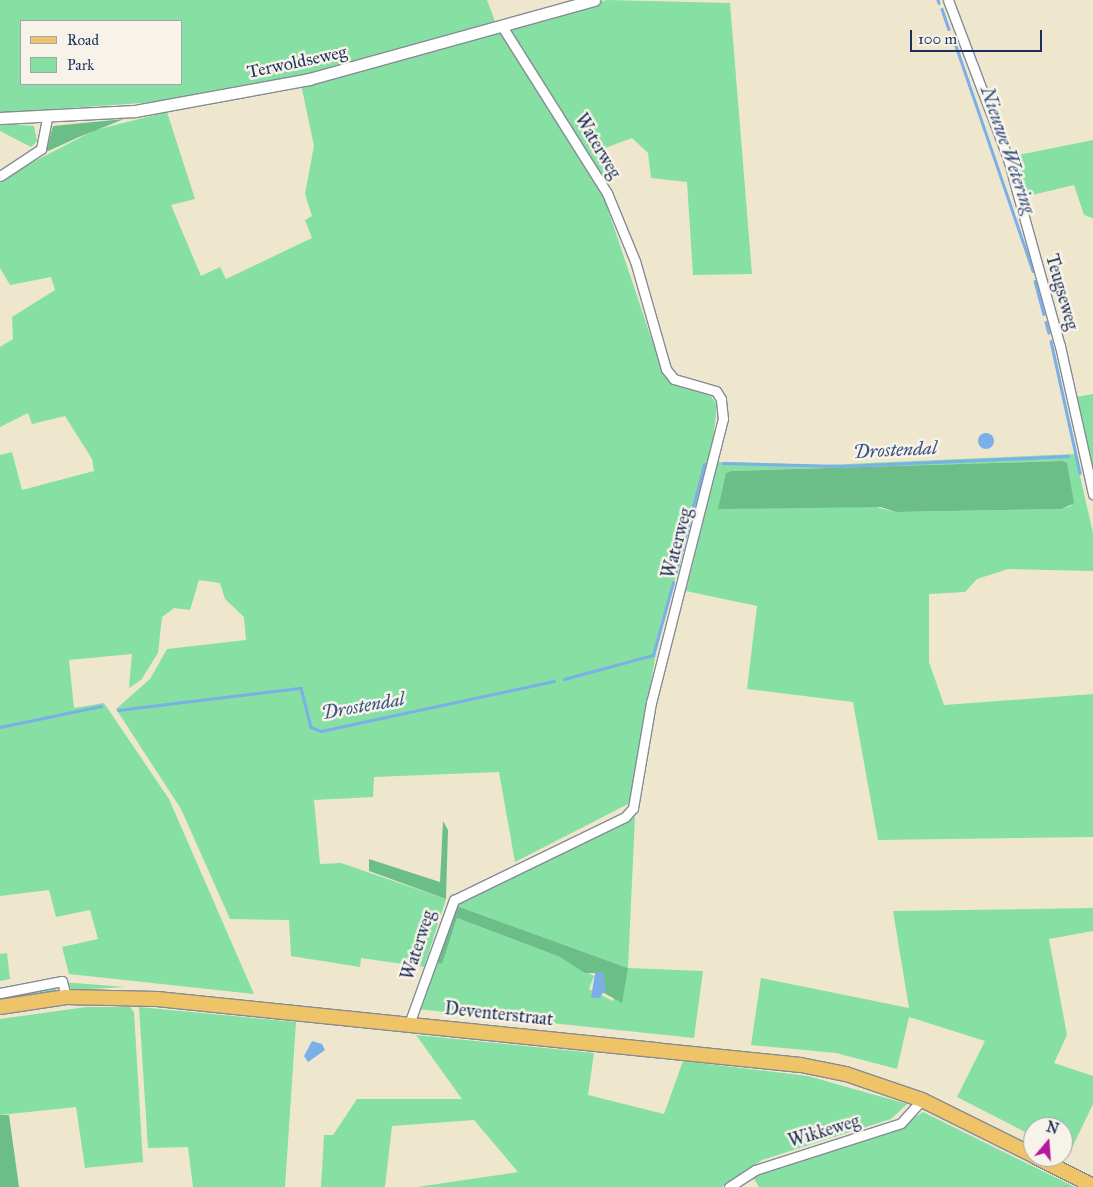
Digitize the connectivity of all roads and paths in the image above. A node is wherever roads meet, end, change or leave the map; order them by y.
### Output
1 (594, 0) edge
2 (948, 0) edge
3 (502, 26) junction
4 (0, 118) edge
5 (48, 118) junction
6 (0, 176) edge
7 (1093, 494) edge
8 (0, 993) edge
9 (66, 997) junction
10 (0, 1007) edge
11 (409, 1024) junction
12 (922, 1100) junction
13 (1023, 1150) edge
14 (1056, 1167) edge
15 (1093, 1186) edge
16 (729, 1187) edge

1 - 3 street, Terwoldseweg
2 - 7 street, Teugseweg
3 - 5 street, Terwoldseweg
3 - 11 street, Waterweg
4 - 5 street, Terwoldseweg
5 - 6 street
8 - 9 street
9 - 10 main road, Deventerstraat
9 - 11 main road, Deventerstraat
11 - 12 main road, Deventerstraat
12 - 13 main road, Deventerstraat
12 - 16 street, Wikkeweg
14 - 15 main road, Deventerstraat

